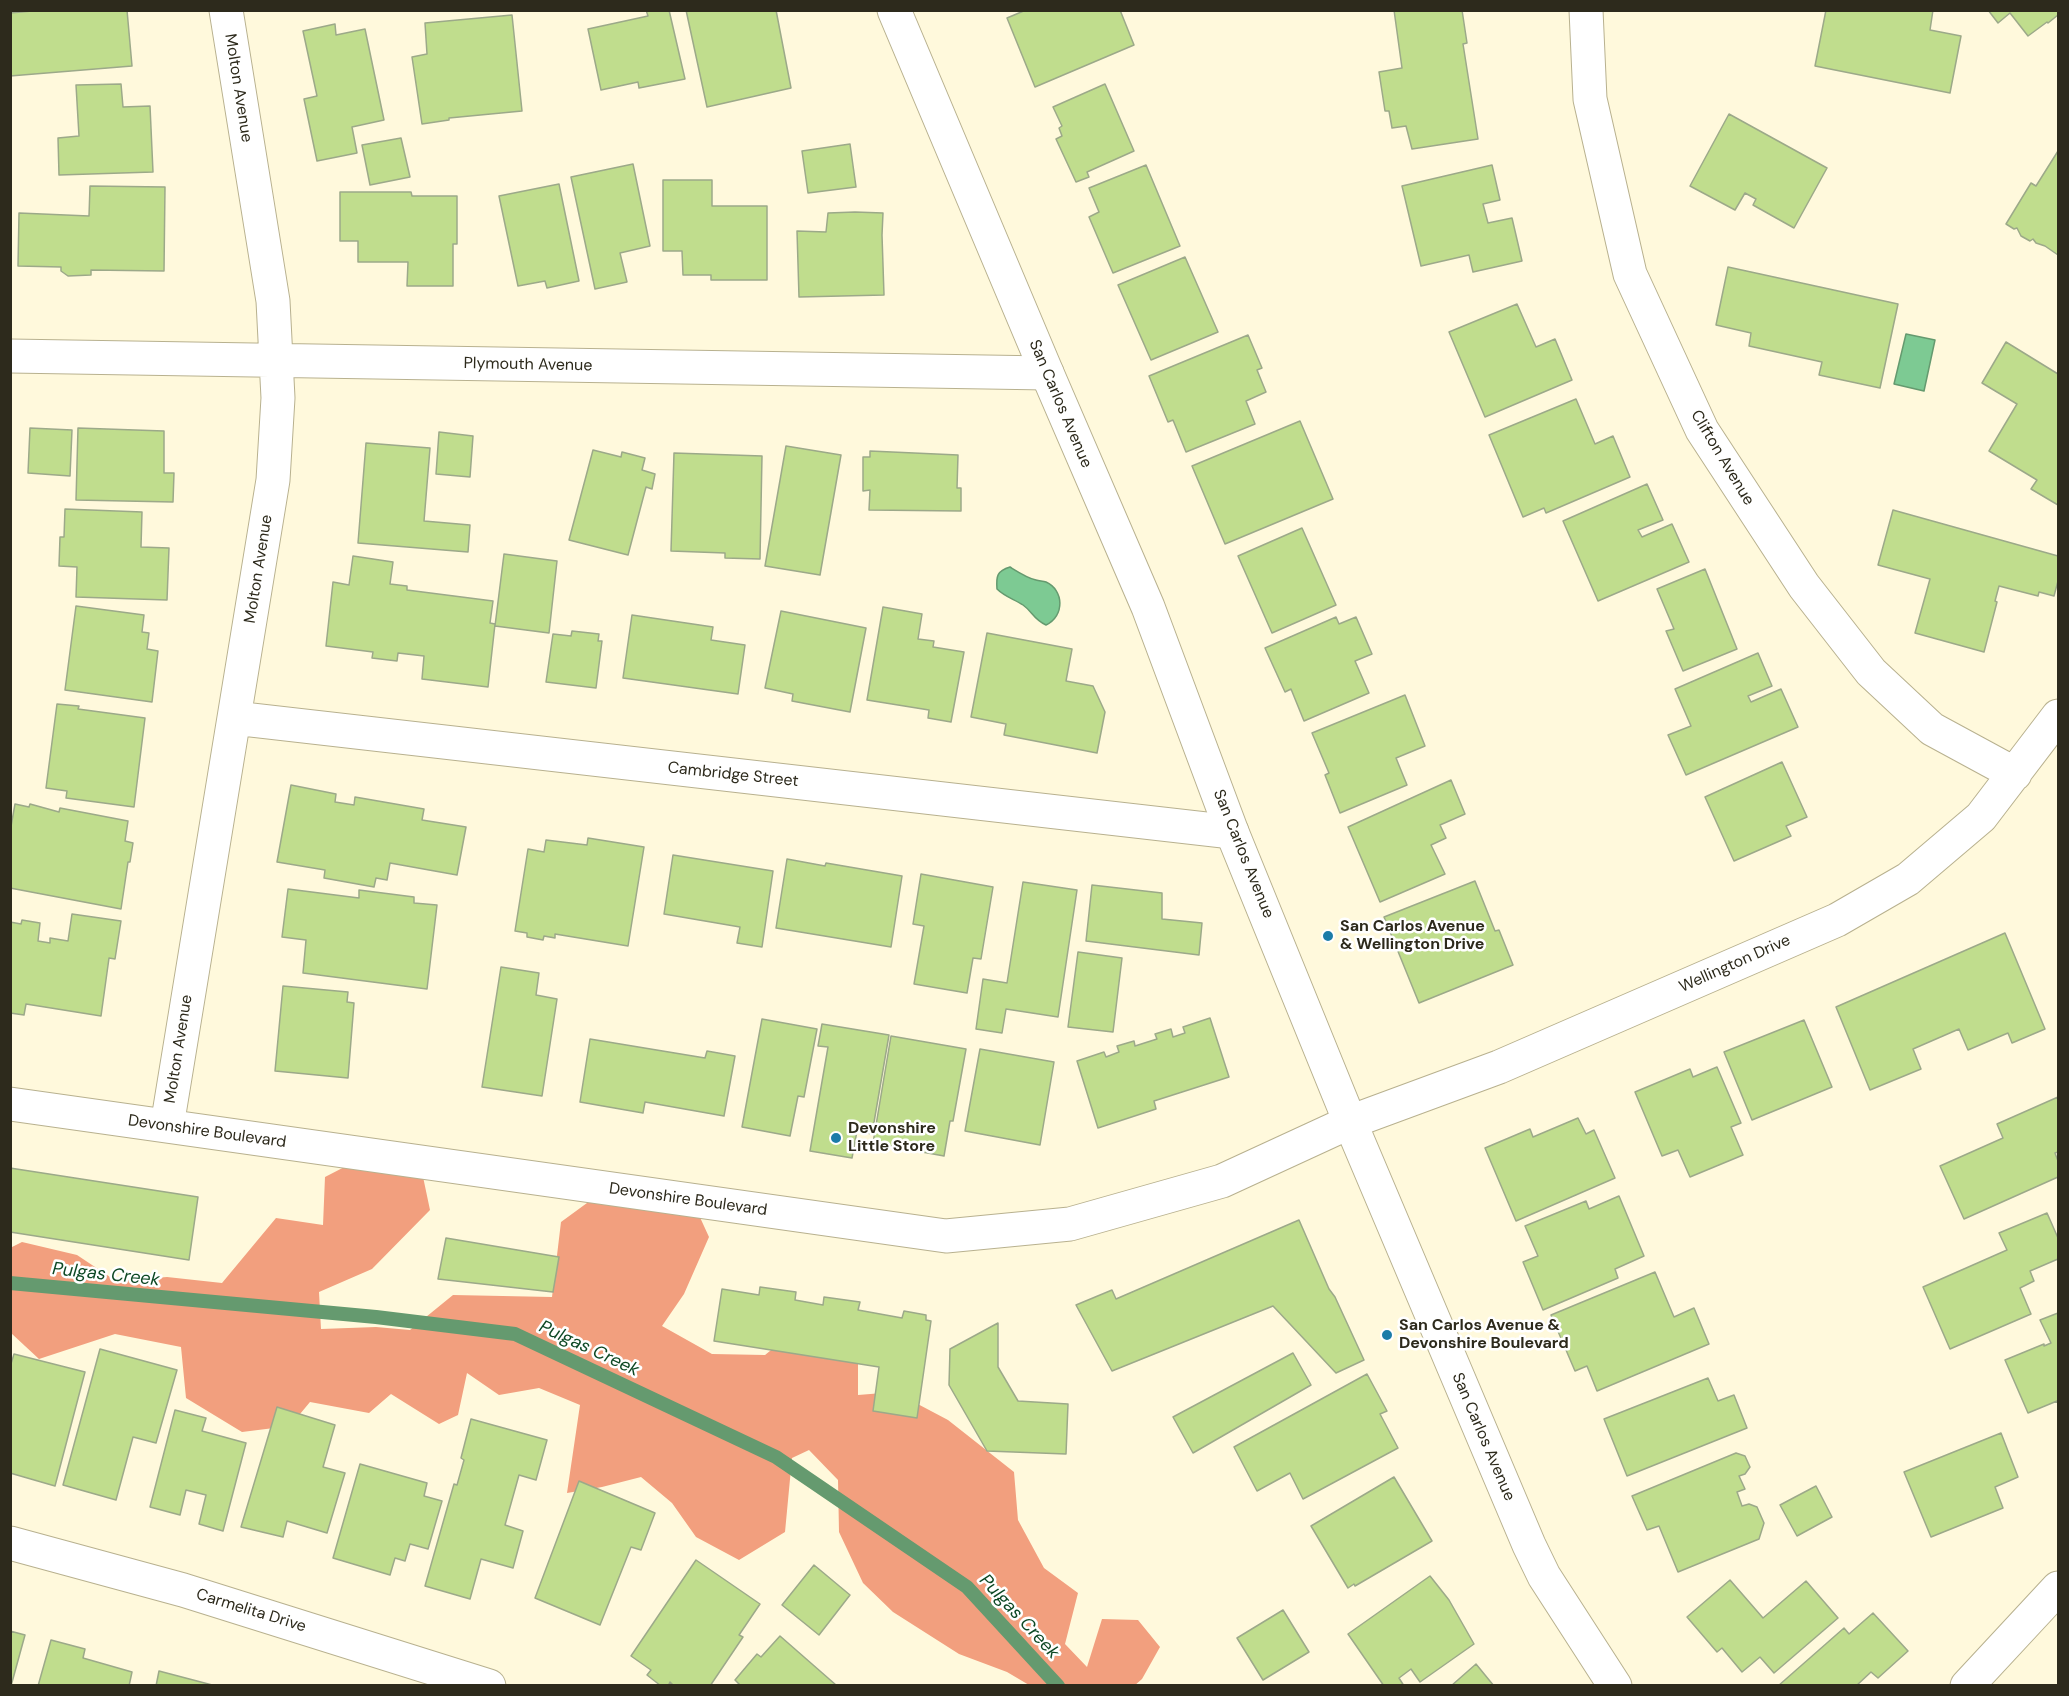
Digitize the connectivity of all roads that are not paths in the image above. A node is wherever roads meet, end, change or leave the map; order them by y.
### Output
1 (226, 10) edge
2 (894, 10) edge
3 (1586, 10) edge
4 (10, 356) edge
5 (276, 361) junction
6 (1047, 373) junction
7 (2058, 716) edge
8 (234, 718) junction
9 (2015, 774) junction
10 (1232, 832) junction
11 (10, 1104) edge
12 (1350, 1122) junction
13 (167, 1126) junction
14 (10, 1542) edge
15 (2058, 1588) edge
16 (489, 1686) edge
17 (1615, 1686) edge
18 (1967, 1686) edge

1 - 5 street, Molton Avenue
2 - 6 street, San Carlos Avenue
3 - 9 street, Clifton Avenue
4 - 5 street, Plymouth Avenue
5 - 6 street, Plymouth Avenue
5 - 8 street, Molton Avenue
6 - 10 street, San Carlos Avenue
7 - 9 street, Wellington Drive
8 - 10 street, Cambridge Street
8 - 13 street, Molton Avenue
9 - 12 street, Wellington Drive
10 - 12 street, San Carlos Avenue
11 - 13 street, Devonshire Boulevard
12 - 13 street, Devonshire Boulevard
12 - 17 street, San Carlos Avenue
14 - 16 street, Carmelita Drive
15 - 18 street

